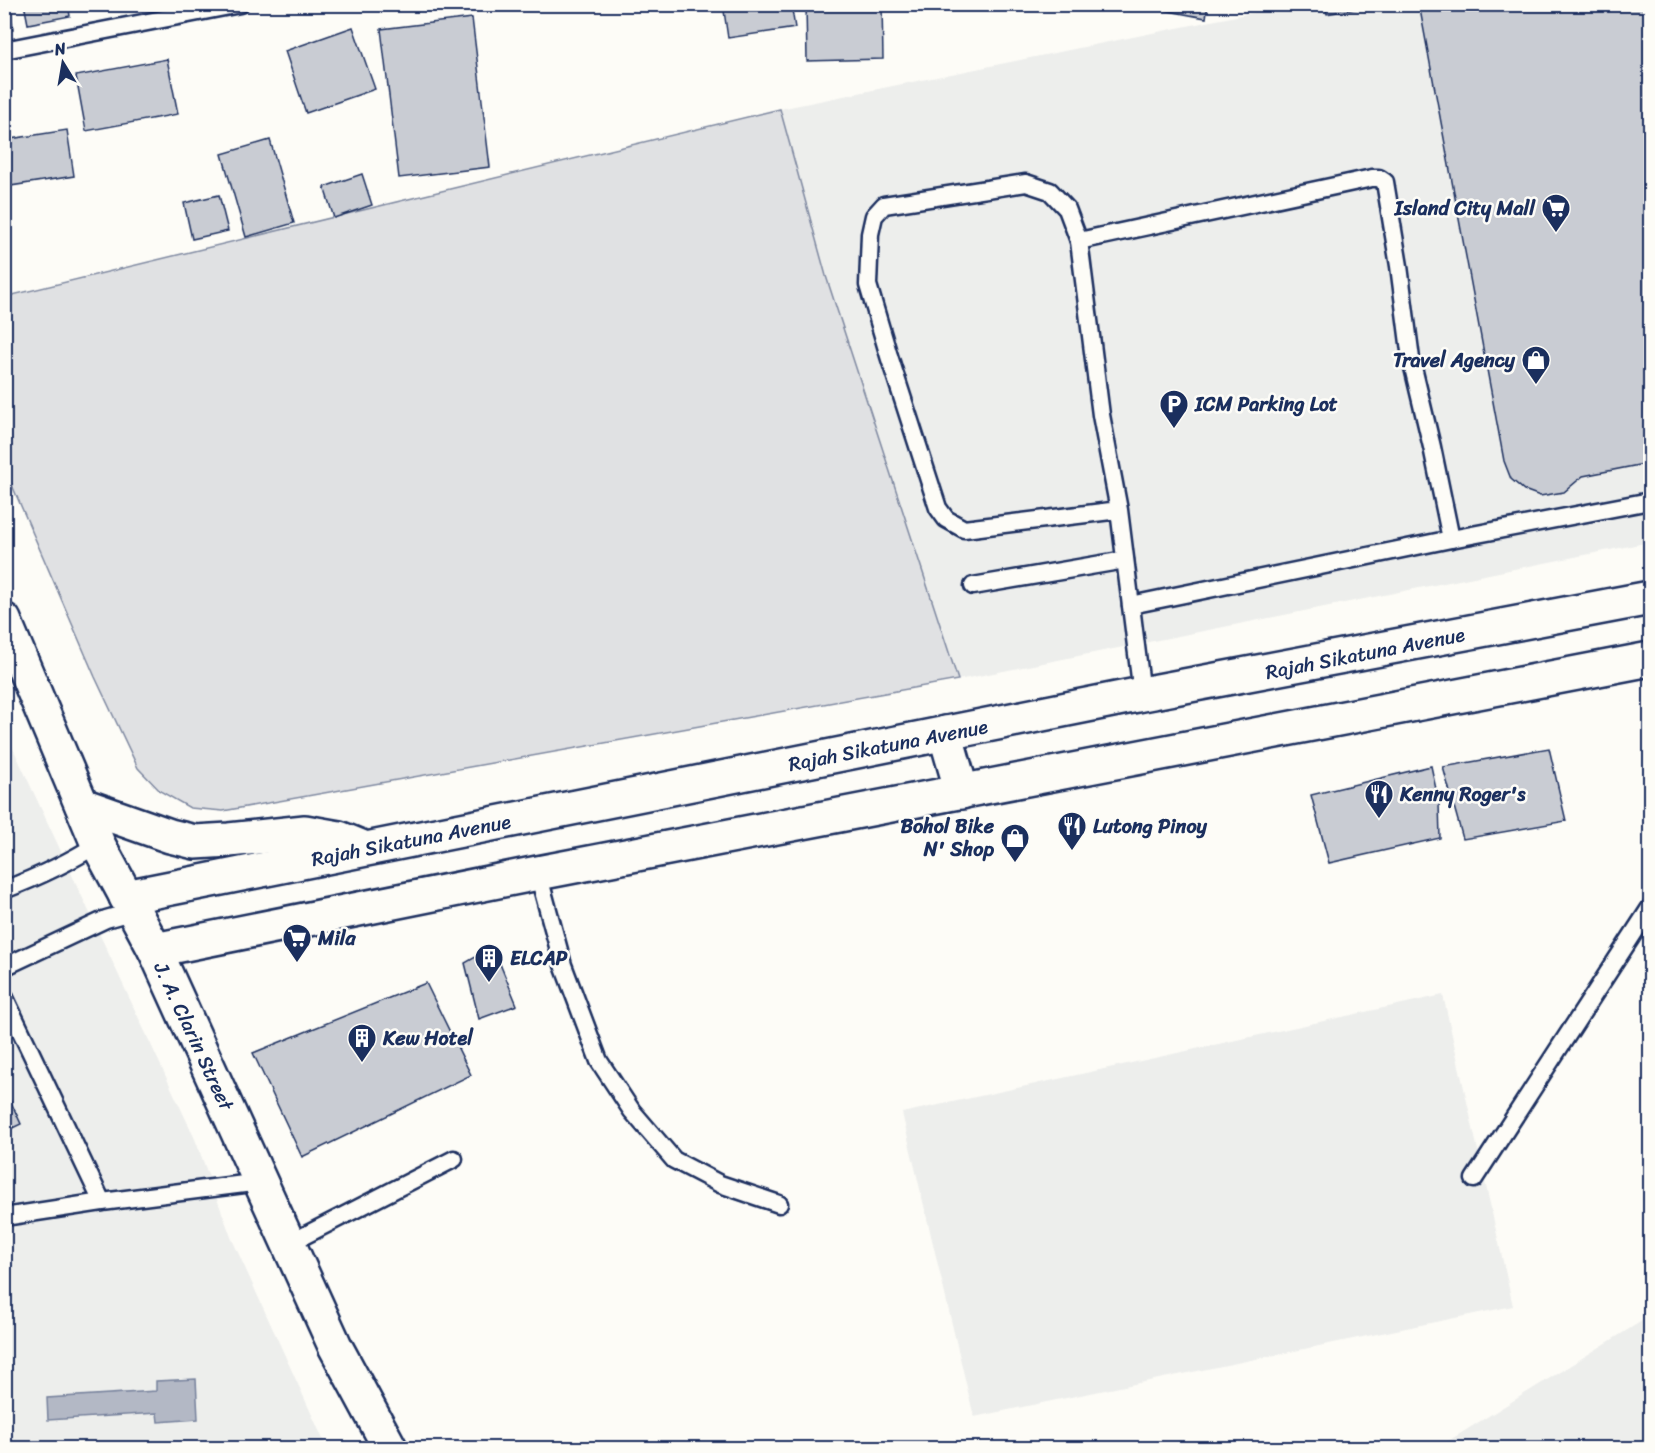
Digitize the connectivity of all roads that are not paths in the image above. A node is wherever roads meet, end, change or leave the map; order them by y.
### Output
1 (240, 4) edge
2 (4, 50) edge
3 (1079, 241) junction
4 (1650, 501) edge
5 (1119, 510) junction
6 (1451, 539) junction
7 (1125, 560) junction
8 (973, 586) dead end
9 (1650, 598) edge
10 (1131, 605) junction
11 (4, 620) edge
12 (1650, 659) edge
13 (1142, 694) junction
14 (945, 734) junction
15 (962, 792) junction
16 (82, 805) junction
17 (98, 844) junction
18 (366, 849) junction
19 (538, 873) junction
20 (4, 890) edge
21 (130, 904) junction
22 (1650, 908) edge
23 (155, 950) junction
24 (4, 967) edge
25 (4, 996) edge
26 (454, 1159) dead end
27 (1474, 1179) dead end
28 (260, 1182) junction
29 (102, 1202) junction
30 (779, 1204) dead end
31 (4, 1217) edge
32 (288, 1244) junction
33 (390, 1449) edge

1 - 2 lane
3 - 5 lane
3 - 5 lane
3 - 6 lane
4 - 6 lane
5 - 7 lane
6 - 10 lane
7 - 8 lane
7 - 10 lane
9 - 13 main road, Rajah Sikatuna Avenue
10 - 13 lane
11 - 16 main road, J. A. Clarin Street
12 - 15 main road
13 - 14 main road, Rajah Sikatuna Avenue
14 - 15 main road
14 - 18 main road, Rajah Sikatuna Avenue
15 - 19 main road
16 - 17 main road, J. A. Clarin Street
16 - 18 main road
17 - 20 lane
17 - 21 main road, J. A. Clarin Street
18 - 21 main road, Rajah Sikatuna Avenue
19 - 23 main road
19 - 30 lane
21 - 23 main road, J. A. Clarin Street
21 - 24 lane
22 - 27 lane
23 - 28 main road, J. A. Clarin Street
25 - 29 lane
26 - 32 lane
28 - 29 lane
28 - 32 main road, J. A. Clarin Street
29 - 31 lane
32 - 33 main road, J. A. Clarin Street

